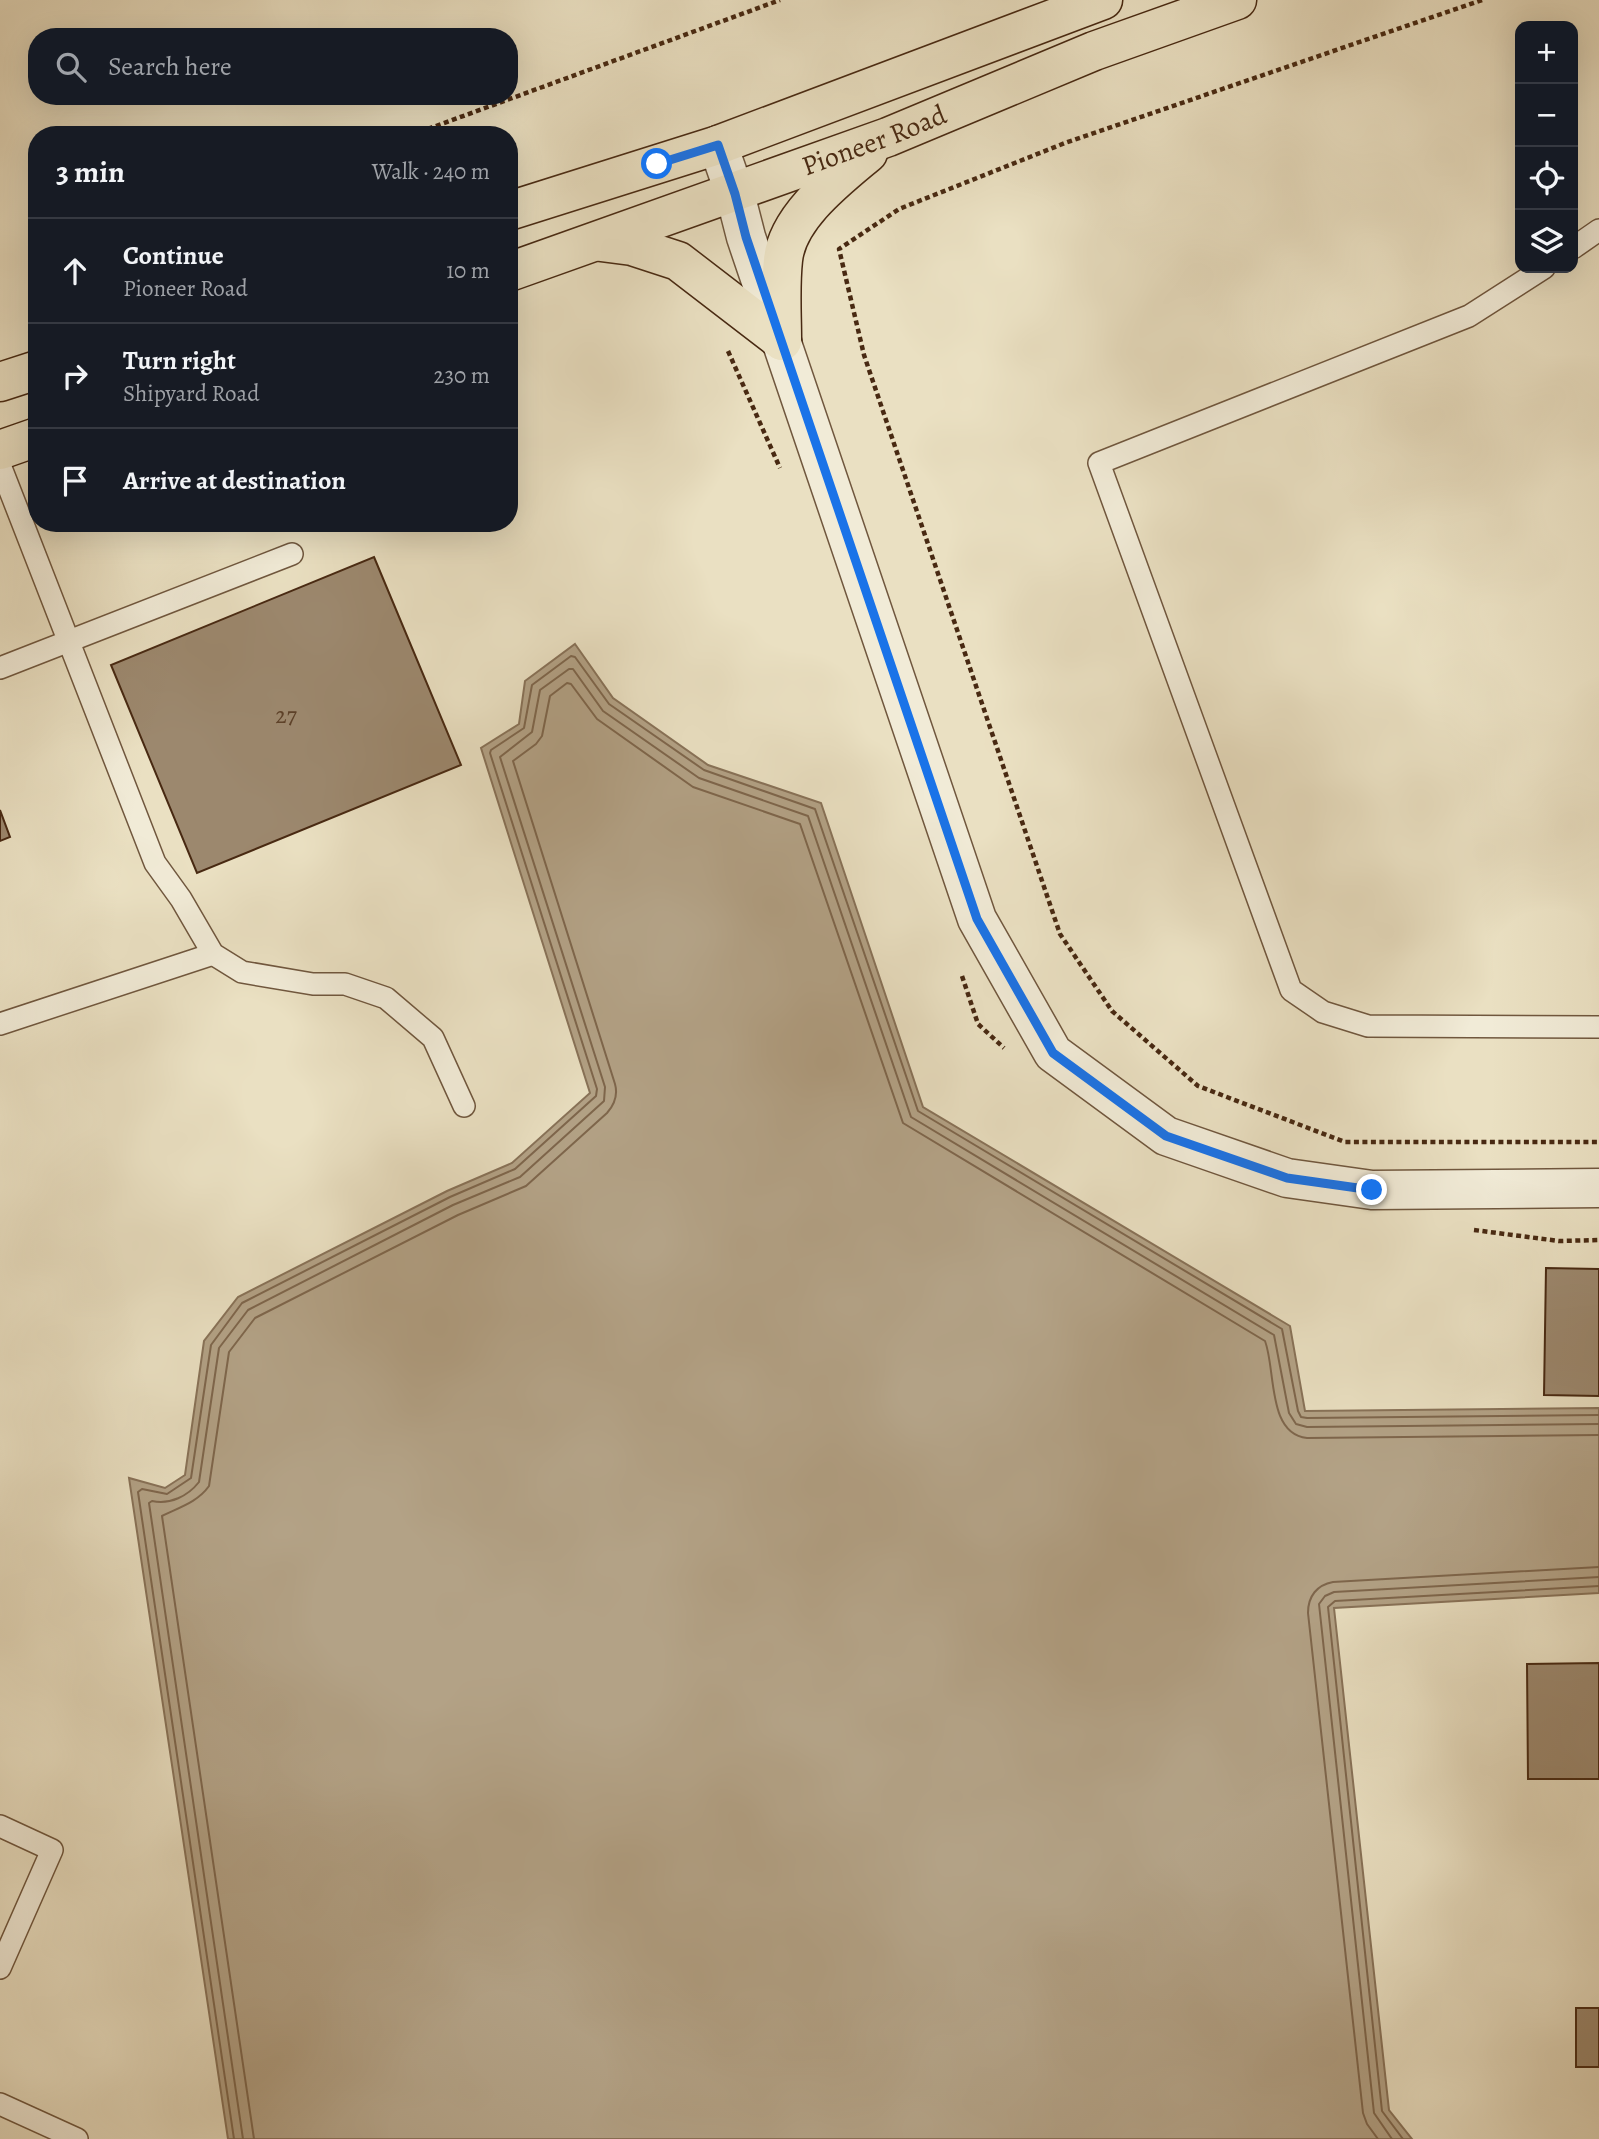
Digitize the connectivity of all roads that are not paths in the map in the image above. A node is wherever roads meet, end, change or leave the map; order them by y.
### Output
1 (1103, 0) edge
2 (1237, 0) edge
3 (888, 137) junction
4 (718, 145) junction
5 (735, 194) junction
6 (518, 208) edge
7 (1599, 230) edge
8 (597, 242) junction
9 (1578, 245) edge
10 (518, 269) edge
11 (1536, 273) edge
12 (782, 341) junction
13 (28, 373) edge
14 (0, 382) edge
15 (28, 440) edge
16 (0, 450) edge
17 (0, 465) edge
18 (292, 554) dead end
19 (69, 641) junction
20 (0, 668) edge
21 (213, 954) junction
22 (0, 1024) edge
23 (1599, 1027) edge
24 (464, 1107) dead end
25 (1599, 1188) edge
26 (0, 1826) edge
27 (0, 1968) edge
28 (0, 2104) edge
29 (77, 2139) edge

1 - 4 main road, Pioneer Road
2 - 3 main road, Pioneer Road
3 - 5 main road, Pioneer Road
3 - 12 main road
4 - 5 street
4 - 6 main road, Pioneer Road
5 - 8 main road, Pioneer Road
5 - 12 street
7 - 9 lane
8 - 10 main road, Pioneer Road
8 - 12 main road
11 - 23 lane
12 - 25 street
13 - 14 main road
15 - 16 main road
17 - 19 lane
18 - 19 lane
19 - 20 lane
19 - 21 lane
21 - 22 lane
21 - 24 lane
26 - 27 lane
28 - 29 lane

